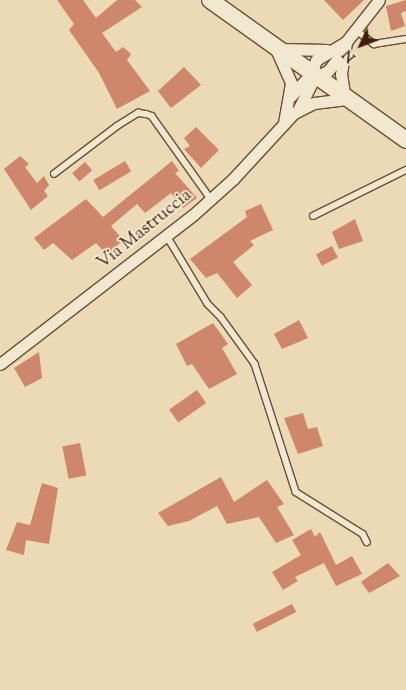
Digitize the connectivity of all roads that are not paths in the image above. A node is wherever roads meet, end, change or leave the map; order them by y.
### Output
1 (210, 0) edge
2 (379, 0) edge
3 (356, 30) junction
4 (406, 39) edge
5 (344, 47) junction
6 (274, 48) junction
7 (329, 50) junction
8 (313, 76) junction
9 (291, 96) junction
10 (345, 99) junction
11 (298, 109) junction
12 (284, 121) junction
13 (406, 140) edge
14 (406, 170) edge
15 (54, 174) dead end
16 (210, 199) junction
17 (313, 216) dead end
18 (167, 236) junction
19 (0, 364) edge
20 (367, 542) dead end

1 - 6 main road
2 - 3 street
3 - 4 lane
3 - 5 street
5 - 7 street
5 - 8 street
5 - 10 street
6 - 7 street
6 - 8 main road
6 - 9 street
7 - 8 street
8 - 9 street
8 - 10 main road
8 - 11 street
9 - 12 street
10 - 11 street
10 - 13 main road
11 - 12 street, Via Mastruccia
12 - 16 street, Via Mastruccia
14 - 17 lane
15 - 16 lane
16 - 18 street, Via Mastruccia
18 - 19 street, Via Mastruccia
18 - 20 lane

